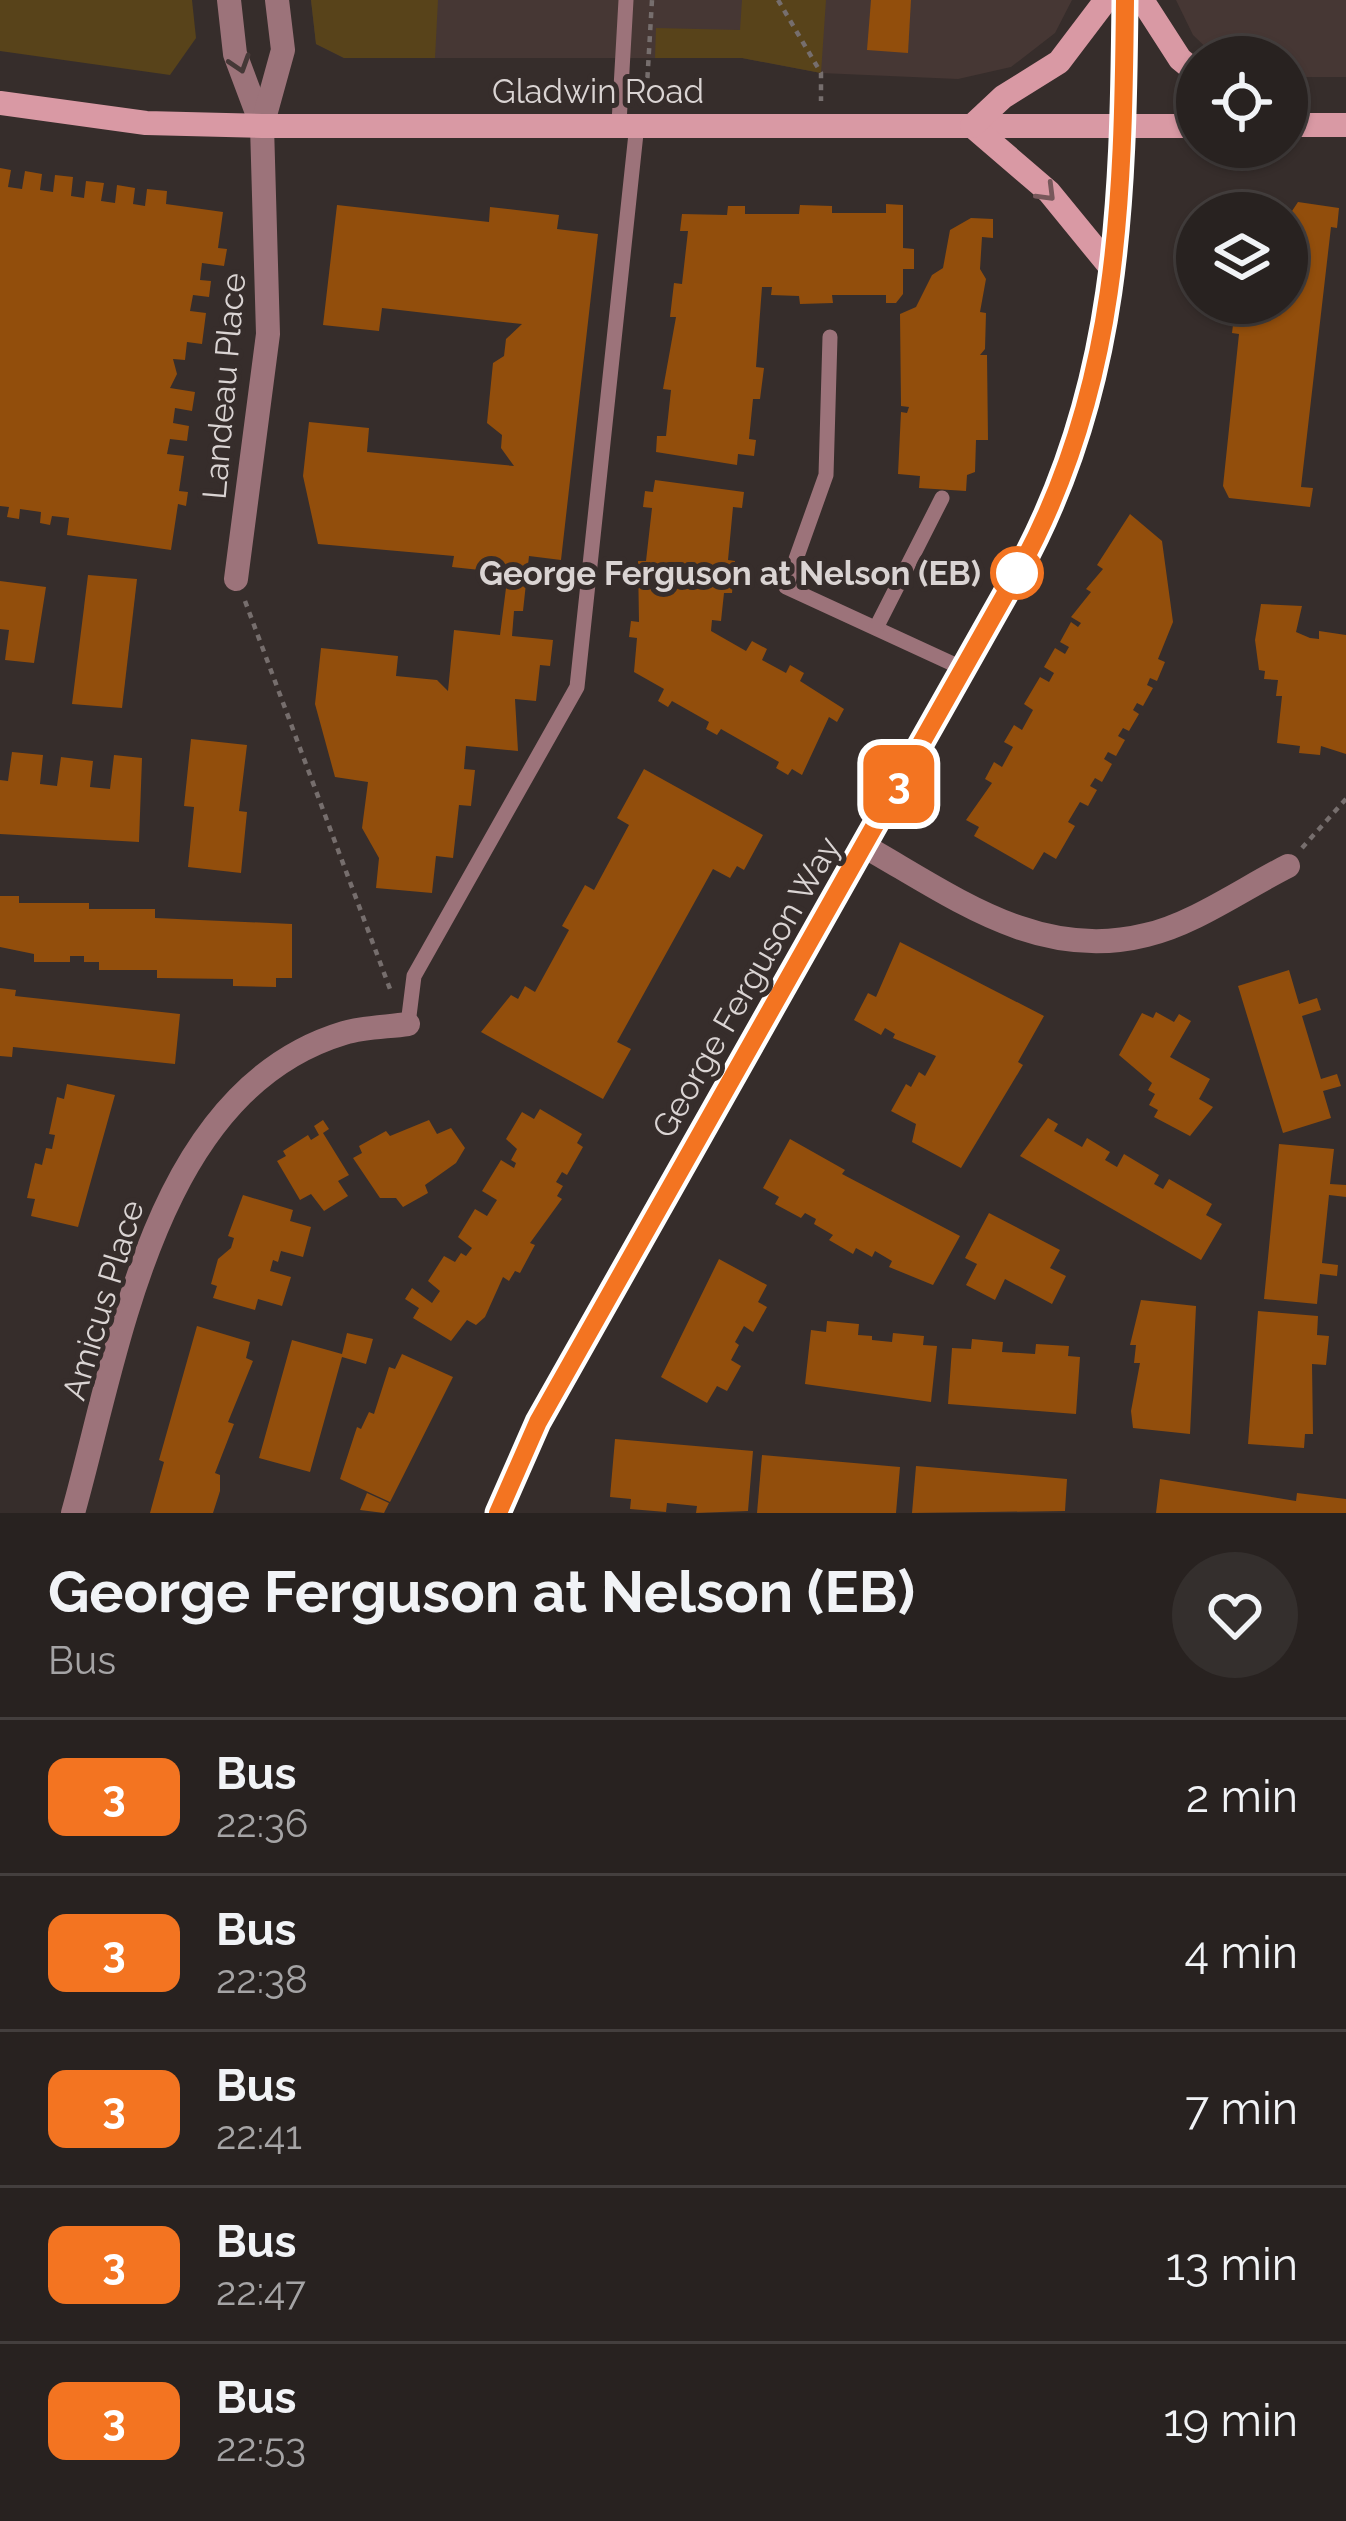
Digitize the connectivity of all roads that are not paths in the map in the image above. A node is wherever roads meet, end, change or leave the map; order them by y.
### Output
1 (229, 0) edge
2 (277, 0) edge
3 (626, 0) edge
4 (1106, 0) edge
5 (1124, 0) edge
6 (1142, 0) edge
7 (1176, 53) edge
8 (0, 103) edge
9 (1308, 123) edge
10 (634, 124) junction
11 (1346, 124) edge
12 (262, 126) junction
13 (971, 126) junction
14 (1124, 126) junction
15 (1176, 126) edge
16 (1112, 269) junction
17 (830, 337) dead end
18 (941, 498) dead end
19 (236, 579) road end
20 (876, 628) junction
21 (964, 668) junction
22 (864, 846) junction
23 (1288, 866) road end
24 (408, 1024) joint
25 (73, 1513) edge
26 (498, 1513) edge

1 -> 12 street
2 - 12 street
3 - 10 lane
4 - 13 main road
5 - 14 main road, George Ferguson Way
6 - 7 main road
8 - 12 main road, Gladwin Road
9 - 11 main road
10 - 12 main road, Gladwin Road
10 - 13 main road, Gladwin Road
10 - 24 lane
12 - 19 street, Landeau Place
13 - 14 main road, Gladwin Road
13 -> 16 main road
14 - 15 main road, Gladwin Road
14 - 16 main road, George Ferguson Way
16 - 21 main road, George Ferguson Way
17 - 20 lane
18 - 20 lane
20 - 21 lane
21 - 22 main road, George Ferguson Way
22 - 23 street
22 - 26 main road, George Ferguson Way
24 - 25 street, Amicus Place

